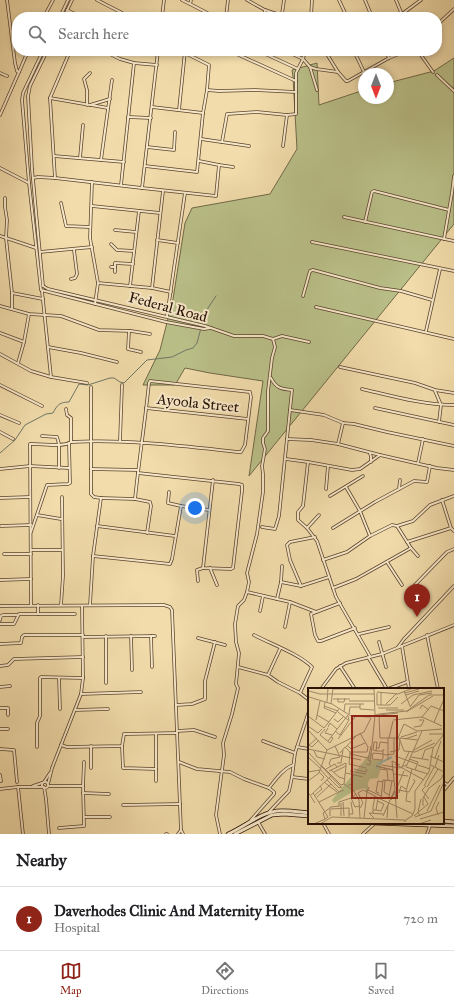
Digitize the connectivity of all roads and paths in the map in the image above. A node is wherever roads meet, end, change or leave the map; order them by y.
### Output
1 (7, 0) edge
2 (53, 0) edge
3 (68, 0) edge
4 (72, 0) edge
5 (97, 0) edge
6 (164, 0) edge
7 (182, 0) edge
8 (191, 0) edge
9 (228, 0) edge
10 (247, 0) edge
11 (284, 0) edge
12 (312, 0) edge
13 (339, 0) edge
14 (365, 0) edge
15 (396, 0) edge
16 (421, 0) edge
17 (190, 4) junction
18 (454, 9) edge
19 (68, 10) joint
20 (265, 10) joint
21 (47, 12) edge
22 (62, 12) edge
23 (72, 12) edge
24 (120, 12) edge
25 (163, 12) edge
26 (205, 12) edge
27 (227, 12) edge
28 (271, 12) edge
29 (282, 12) edge
30 (311, 12) edge
31 (345, 12) edge
32 (370, 12) edge
33 (400, 12) edge
34 (407, 12) edge
35 (442, 20) edge
36 (12, 39) edge
37 (14, 56) edge
38 (26, 56) edge
39 (41, 56) edge
40 (45, 56) edge
41 (68, 56) edge
42 (114, 56) edge
43 (158, 56) edge
44 (185, 56) edge
45 (192, 56) edge
46 (241, 56) edge
47 (269, 56) edge
48 (297, 56) edge
49 (304, 56) edge
50 (328, 56) edge
51 (356, 56) edge
52 (394, 56) edge
53 (422, 56) edge
54 (389, 58) joint
55 (303, 59) junction
56 (134, 63) junction
57 (157, 65) junction
58 (310, 67) junction
59 (362, 68) edge
60 (371, 68) edge
61 (298, 70) junction
62 (19, 72) junction
63 (338, 72) junction
64 (433, 72) dead end
65 (0, 73) edge
66 (90, 73) dead end
67 (358, 75) edge
68 (437, 75) dead end
69 (7, 76) dead end
70 (112, 80) dead end
71 (296, 81) junction
72 (207, 90) junction
73 (317, 90) dead end
74 (454, 91) edge
75 (296, 92) junction
76 (50, 98) junction
77 (110, 99) junction
78 (89, 105) junction
79 (152, 107) junction
80 (108, 108) junction
81 (179, 110) junction
82 (203, 113) junction
83 (0, 115) edge
84 (287, 115) junction
85 (128, 116) junction
86 (150, 118) junction
87 (83, 125) dead end
88 (29, 128) junction
89 (25, 129) junction
90 (175, 132) dead end
91 (201, 139) junction
92 (222, 142) junction
93 (249, 146) dead end
94 (283, 146) dead end
95 (147, 147) junction
96 (54, 156) junction
97 (80, 158) junction
98 (101, 160) junction
99 (198, 161) junction
100 (124, 162) junction
101 (219, 165) junction
102 (145, 166) junction
103 (233, 167) dead end
104 (0, 168) edge
105 (454, 176) edge
106 (33, 178) junction
107 (55, 178) junction
108 (92, 182) junction
109 (29, 183) junction
110 (121, 186) junction
111 (142, 188) junction
112 (163, 191) junction
113 (185, 193) junction
114 (5, 198) dead end
115 (62, 203) dead end
116 (92, 206) junction
117 (449, 210) junction
118 (139, 211) junction
119 (160, 213) junction
120 (344, 217) dead end
121 (365, 222) junction
122 (90, 228) junction
123 (115, 230) dead end
124 (136, 232) junction
125 (0, 236) edge
126 (6, 238) junction
127 (444, 239) junction
128 (157, 240) junction
129 (454, 241) edge
130 (312, 242) dead end
131 (178, 243) junction
132 (111, 244) dead end
133 (92, 247) junction
134 (36, 248) junction
135 (74, 250) junction
136 (40, 252) junction
137 (134, 252) junction
138 (133, 264) junction
139 (111, 267) dead end
140 (115, 267) junction
141 (440, 269) junction
142 (454, 271) edge
143 (115, 272) dead end
144 (71, 279) dead end
145 (98, 283) junction
146 (43, 286) junction
147 (130, 286) junction
148 (152, 288) junction
149 (42, 291) junction
150 (171, 292) junction
151 (12, 293) junction
152 (303, 296) dead end
153 (43, 299) junction
154 (96, 300) junction
155 (432, 300) junction
156 (95, 304) junction
157 (0, 306) edge
158 (316, 307) dead end
159 (12, 309) junction
160 (29, 314) junction
161 (44, 315) junction
162 (167, 316) junction
163 (211, 328) junction
164 (129, 330) junction
165 (426, 331) junction
166 (0, 334) edge
167 (150, 334) dead end
168 (454, 339) edge
169 (273, 340) junction
170 (24, 342) junction
171 (309, 342) dead end
172 (48, 347) junction
173 (141, 352) dead end
174 (0, 354) edge
175 (117, 362) dead end
176 (18, 363) junction
177 (340, 367) dead end
178 (51, 377) junction
179 (270, 378) junction
180 (87, 383) dead end
181 (0, 385) edge
182 (122, 385) dead end
183 (91, 387) dead end
184 (362, 389) dead end
185 (435, 390) junction
186 (454, 393) edge
187 (441, 405) junction
188 (454, 405) edge
189 (42, 406) dead end
190 (146, 408) junction
191 (375, 408) dead end
192 (66, 409) dead end
193 (290, 410) junction
194 (0, 415) edge
195 (248, 419) junction
196 (439, 422) junction
197 (19, 423) dead end
198 (343, 423) junction
199 (454, 425) edge
200 (0, 432) edge
201 (42, 436) dead end
202 (13, 439) dead end
203 (287, 439) junction
204 (423, 439) junction
205 (90, 441) junction
206 (120, 441) junction
207 (142, 442) junction
208 (70, 443) junction
209 (59, 444) junction
210 (338, 444) junction
211 (454, 446) edge
212 (370, 453) junction
213 (380, 455) junction
214 (286, 459) junction
215 (308, 462) junction
216 (371, 462) junction
217 (418, 463) junction
218 (30, 466) junction
219 (328, 466) junction
220 (430, 466) junction
221 (59, 468) junction
222 (69, 468) junction
223 (91, 468) junction
224 (0, 469) edge
225 (454, 470) edge
226 (138, 471) junction
227 (363, 476) dead end
228 (212, 480) junction
229 (400, 480) dead end
230 (346, 487) junction
231 (326, 489) dead end
232 (399, 489) junction
233 (169, 492) dead end
234 (330, 496) dead end
235 (454, 496) edge
236 (30, 497) junction
237 (62, 497) dead end
238 (0, 498) edge
239 (101, 498) junction
240 (135, 499) junction
241 (442, 500) junction
242 (181, 506) junction
243 (209, 510) junction
244 (360, 511) junction
245 (37, 515) junction
246 (318, 515) dead end
247 (61, 519) junction
248 (31, 524) junction
249 (1, 526) dead end
250 (97, 526) junction
251 (397, 526) junction
252 (262, 527) dead end
253 (307, 528) junction
254 (333, 528) dead end
255 (452, 528) junction
256 (454, 531) edge
257 (31, 532) junction
258 (147, 533) junction
259 (175, 536) junction
260 (370, 536) junction
261 (315, 537) junction
262 (407, 542) junction
263 (411, 548) junction
264 (454, 549) edge
265 (31, 550) junction
266 (62, 550) junction
267 (4, 554) dead end
268 (31, 554) junction
269 (94, 556) junction
270 (418, 556) dead end
271 (323, 560) junction
272 (387, 562) junction
273 (282, 566) dead end
274 (203, 568) junction
275 (210, 568) junction
276 (329, 578) junction
277 (31, 579) junction
278 (0, 580) edge
279 (198, 581) dead end
280 (282, 582) junction
281 (217, 585) dead end
282 (402, 585) dead end
283 (301, 586) junction
284 (454, 586) edge
285 (333, 588) junction
286 (247, 592) junction
287 (406, 593) dead end
288 (263, 596) junction
289 (277, 599) junction
290 (290, 602) junction
291 (340, 603) junction
292 (38, 604) junction
293 (31, 605) junction
294 (61, 605) junction
295 (90, 605) junction
296 (0, 606) edge
297 (82, 606) junction
298 (260, 611) dead end
299 (316, 612) junction
300 (38, 614) junction
301 (76, 614) dead end
302 (17, 615) junction
303 (0, 620) edge
304 (0, 624) edge
305 (454, 625) edge
306 (285, 627) dead end
307 (389, 627) dead end
308 (355, 628) junction
309 (358, 634) junction
310 (254, 635) dead end
311 (427, 635) junction
312 (83, 636) junction
313 (106, 636) junction
314 (131, 636) junction
315 (151, 636) junction
316 (155, 636) dead end
317 (198, 638) dead end
318 (215, 642) junction
319 (379, 642) dead end
320 (0, 644) edge
321 (225, 645) dead end
322 (402, 646) junction
323 (280, 648) junction
324 (398, 648) junction
325 (382, 654) junction
326 (83, 657) junction
327 (369, 657) junction
328 (0, 666) edge
329 (340, 666) junction
330 (152, 667) dead end
331 (238, 667) junction
332 (386, 668) dead end
333 (132, 670) dead end
334 (268, 675) junction
335 (60, 678) junction
336 (83, 678) junction
337 (407, 682) junction
338 (106, 683) dead end
339 (0, 686) edge
340 (10, 686) dead end
341 (323, 688) edge
342 (354, 688) edge
343 (387, 688) edge
344 (391, 688) edge
345 (409, 688) edge
346 (438, 688) edge
347 (141, 692) dead end
348 (300, 693) junction
349 (81, 694) junction
350 (308, 699) edge
351 (176, 705) junction
352 (0, 708) edge
353 (108, 709) dead end
354 (60, 710) dead end
355 (75, 710) junction
356 (308, 714) edge
357 (8, 715) dead end
358 (306, 719) joint
359 (0, 729) edge
360 (8, 729) dead end
361 (177, 732) junction
362 (156, 734) junction
363 (215, 737) dead end
364 (264, 741) dead end
365 (61, 745) junction
366 (91, 746) junction
367 (122, 746) junction
368 (37, 747) dead end
369 (297, 747) junction
370 (0, 749) edge
371 (308, 749) edge
372 (295, 753) junction
373 (179, 761) junction
374 (84, 762) dead end
375 (293, 765) junction
376 (91, 768) dead end
377 (156, 769) junction
378 (223, 771) junction
379 (50, 772) junction
380 (0, 775) edge
381 (292, 777) junction
382 (454, 778) edge
383 (308, 779) edge
384 (1, 781) edge
385 (156, 781) dead end
386 (17, 782) dead end
387 (44, 782) junction
388 (444, 783) edge
389 (32, 786) junction
390 (48, 786) junction
391 (83, 786) junction
392 (448, 786) junction
393 (18, 787) junction
394 (44, 787) junction
395 (269, 788) junction
396 (0, 789) edge
397 (444, 790) edge
398 (83, 793) junction
399 (109, 794) dead end
400 (46, 799) junction
401 (180, 804) junction
402 (123, 805) dead end
403 (267, 814) junction
404 (308, 815) edge
405 (308, 815) edge
406 (84, 817) junction
407 (110, 817) dead end
408 (258, 822) junction
409 (248, 823) junction
410 (324, 824) edge
411 (374, 824) edge
412 (431, 824) edge
413 (454, 826) edge
414 (59, 828) dead end
415 (181, 830) junction
416 (328, 833) edge
417 (23, 834) edge
418 (49, 834) edge
419 (178, 834) edge
420 (183, 834) edge
421 (220, 834) edge
422 (228, 834) edge
423 (235, 834) edge
424 (265, 834) edge
425 (325, 834) edge
426 (363, 834) edge
427 (427, 834) edge

1 - 36 street
2 - 21 street
3 - 22 street
4 - 19 street
5 - 24 street
6 - 25 street
7 - 17 street
8 - 17 street
9 - 27 street
10 - 20 street
11 - 29 street
12 - 30 street
13 - 31 street
14 - 32 street
15 - 33 street
16 - 34 street
17 - 26 street
18 - 35 street
19 - 23 street
20 - 28 street
37 - 62 street
38 - 62 street
39 - 89 street
40 - 88 street
41 - 76 street
42 - 56 street
43 - 57 street
44 - 81 street
45 - 72 street
46 - 71 street
47 - 61 street
48 - 55 street
49 - 55 street
50 - 63 street
51 - 59 street
52 - 54 street
53 - 64 street
54 - 60 street
55 - 58 street
55 - 61 street
56 - 57 street
56 - 85 street
57 - 79 street
58 - 63 street
58 - 73 street
61 - 71 street
62 - 83 street
63 - 67 street
65 - 69 street
66 - 78 street
68 - 74 street
70 - 77 street
71 - 75 street
72 - 75 street
72 - 82 street
75 - 84 street
76 - 78 street
76 - 96 street
77 - 78 street
77 - 80 street
78 - 80 street
79 - 81 street
79 - 86 street
80 - 98 street
81 - 82 street
82 - 91 street
84 - 92 street
84 - 94 street
85 - 86 street
85 - 100 street
86 - 95 street
87 - 97 street
88 - 89 street
88 - 106 street
89 - 109 street
90 - 95 street
91 - 92 street
91 - 99 street
92 - 93 street
95 - 102 street
96 - 97 street
96 - 107 street
97 - 98 street
98 - 100 street
99 - 101 street
99 - 102 street
100 - 110 street
101 - 103 street
101 - 113 street
102 - 111 street
104 - 109 street
105 - 117 street
106 - 107 street
106 - 136 street
107 - 108 street
108 - 110 street
108 - 116 street
109 - 134 street
110 - 111 street
111 - 112 street
112 - 113 street
112 - 119 street
113 - 131 street
114 - 126 street
115 - 122 street
116 - 118 street
116 - 122 street
117 - 121 street
117 - 127 street
118 - 119 street
118 - 124 street
119 - 128 street
120 - 121 street
121 - 127 street
122 - 133 street
123 - 124 street
124 - 137 street
125 - 126 street
126 - 134 street
126 - 151 street
127 - 129 street
128 - 131 street
128 - 148 street
130 - 141 street
131 - 150 street
132 - 137 street
133 - 135 street
133 - 145 street
134 - 149 street
135 - 136 street
135 - 144 street
136 - 146 street
137 - 138 street
138 - 140 street
138 - 147 street
139 - 140 street
140 - 143 street
141 - 142 street
141 - 155 street
145 - 147 street
145 - 154 street
146 - 149 street
146 - 154 street, Federal Road
147 - 148 street
148 - 150 street
149 - 153 street
149 - 156 street, Federal Road
150 - 162 street
151 - 153 street
151 - 159 street
152 - 155 street
153 - 161 street
154 - 156 street
154 - 162 street, Federal Road
155 - 165 street
156 - 163 street, Federal Road
157 - 159 street
158 - 165 street
159 - 160 street
160 - 161 street
160 - 170 street
161 - 164 street
161 - 172 street
162 - 163 street, Federal Road
163 - 169 street
164 - 167 street
164 - 173 street
165 - 168 street
166 - 170 street
169 - 171 street
169 - 179 street
170 - 176 street
172 - 175 street
172 - 178 street
174 - 176 street
176 - 178 street
177 - 185 street
178 - 180 street
179 - 193 street
179 - 286 street
181 - 189 street
182 - 206 street
183 - 205 street
184 - 187 street
185 - 186 street
185 - 187 street
187 - 188 street
187 - 196 street
190 - 195 street, Ayoola Street
190 - 195 street
190 - 207 street
191 - 196 street
192 - 208 street
193 - 198 street
193 - 203 street
194 - 197 street
195 - 207 street
196 - 199 street
198 - 204 street
198 - 210 street
200 - 202 street
201 - 209 street
203 - 210 street
203 - 214 street
204 - 211 street
204 - 217 street
205 - 206 street
205 - 208 street
205 - 223 street
206 - 207 street
207 - 226 street
208 - 209 street
208 - 222 street
209 - 218 street
209 - 221 street
210 - 212 street
212 - 213 street
212 - 216 street
213 - 216 street
213 - 217 street
214 - 215 street
214 - 252 street
215 - 219 street
215 - 253 street
216 - 219 street
217 - 220 street
218 - 221 street
218 - 224 street
218 - 236 street
219 - 231 street
220 - 225 street
220 - 232 street
221 - 222 street
222 - 245 street
223 - 226 street
223 - 239 street
226 - 228 street
226 - 240 street
227 - 230 street
228 - 243 street
228 - 275 street
229 - 232 street
230 - 234 street
230 - 244 street
232 - 244 street
233 - 242 street
235 - 241 street
236 - 238 street
236 - 248 street
237 - 247 street
239 - 240 street
239 - 250 street
240 - 258 street
241 - 251 street
241 - 255 street
242 - 243 street
242 - 259 street
243 - 274 street
244 - 254 street
244 - 260 street
245 - 247 street
245 - 257 street
246 - 253 street
247 - 266 street
248 - 249 street
248 - 257 street
250 - 258 street
250 - 269 street
251 - 260 street
251 - 262 street
253 - 261 street
255 - 256 street
255 - 262 street
257 - 265 street
258 - 259 street
259 - 269 street
260 - 271 street
261 - 271 street
261 - 283 street
262 - 263 street
263 - 270 street
263 - 272 street
264 - 287 street
265 - 266 street
265 - 268 street
266 - 294 street
267 - 268 street
268 - 277 street
269 - 295 street
271 - 276 street
272 - 282 street
272 - 285 street
273 - 280 street
274 - 275 street
274 - 279 street
275 - 281 street
276 - 283 street
276 - 285 street
277 - 278 street
277 - 293 street
280 - 283 street
280 - 289 street
284 - 324 street
285 - 291 street
286 - 288 street
286 - 331 street
288 - 289 street
288 - 298 street
289 - 290 street
290 - 299 street
290 - 306 street
291 - 299 street
291 - 308 street
292 - 293 street
292 - 294 street
292 - 300 street
293 - 296 street
294 - 297 street
295 - 297 street
295 - 351 street
297 - 312 street
299 - 308 street
300 - 301 street
300 - 302 street
302 - 303 street
302 - 304 street
305 - 311 street
307 - 309 street
308 - 309 street
309 - 327 street
310 - 323 street
311 - 322 street
311 - 346 street
312 - 313 street
312 - 320 street
312 - 326 street
313 - 314 street
313 - 338 street
314 - 315 street
314 - 333 street
315 - 316 street
315 - 330 street
317 - 318 street
318 - 321 street
318 - 351 street
319 - 325 street
322 - 324 street
322 - 337 street
323 - 334 street
323 - 348 street
324 - 325 street
325 - 327 street
325 - 332 street
326 - 328 street
326 - 336 street
327 - 329 street
327 - 343 street
329 - 341 street
329 - 342 street
331 - 334 street
331 - 378 street
334 - 348 street
335 - 336 street
335 - 354 street
335 - 368 street
336 - 349 street
337 - 344 street
337 - 345 street
339 - 340 street
347 - 349 street
348 - 350 street
349 - 355 street
351 - 361 street
352 - 357 street
353 - 355 street
355 - 365 street
356 - 358 street
358 - 369 street
359 - 360 street
361 - 362 street
361 - 363 street
361 - 373 street
362 - 367 street
362 - 377 street
364 - 372 street
365 - 366 street
365 - 379 street
366 - 367 street
366 - 376 street
367 - 377 street
369 - 371 street
369 - 372 street
370 - 386 street
372 - 375 street
373 - 378 street
373 - 401 street
374 - 391 street
375 - 381 street
375 - 395 street
377 - 385 street
378 - 395 street
378 - 421 street
379 - 387 street
379 - 390 street
380 - 384 street
381 - 383 street
381 - 403 street
382 - 392 street
387 - 389 street
387 - 390 street
387 - 394 street
388 - 392 street
389 - 393 street
389 - 394 street
390 - 391 street
390 - 394 street
390 - 400 street
391 - 398 street
392 - 397 street
393 - 396 street
393 - 417 street
394 - 400 street
395 - 409 street
398 - 399 street
398 - 406 street
400 - 418 street
401 - 402 street
401 - 415 street
403 - 404 main road
403 - 409 main road
405 - 408 main road
406 - 407 street
406 - 414 street
408 - 423 main road
408 - 424 street
409 - 422 main road
410 - 416 street
411 - 426 street
412 - 413 main road
412 - 427 street
415 - 419 street
415 - 420 street
416 - 425 street

